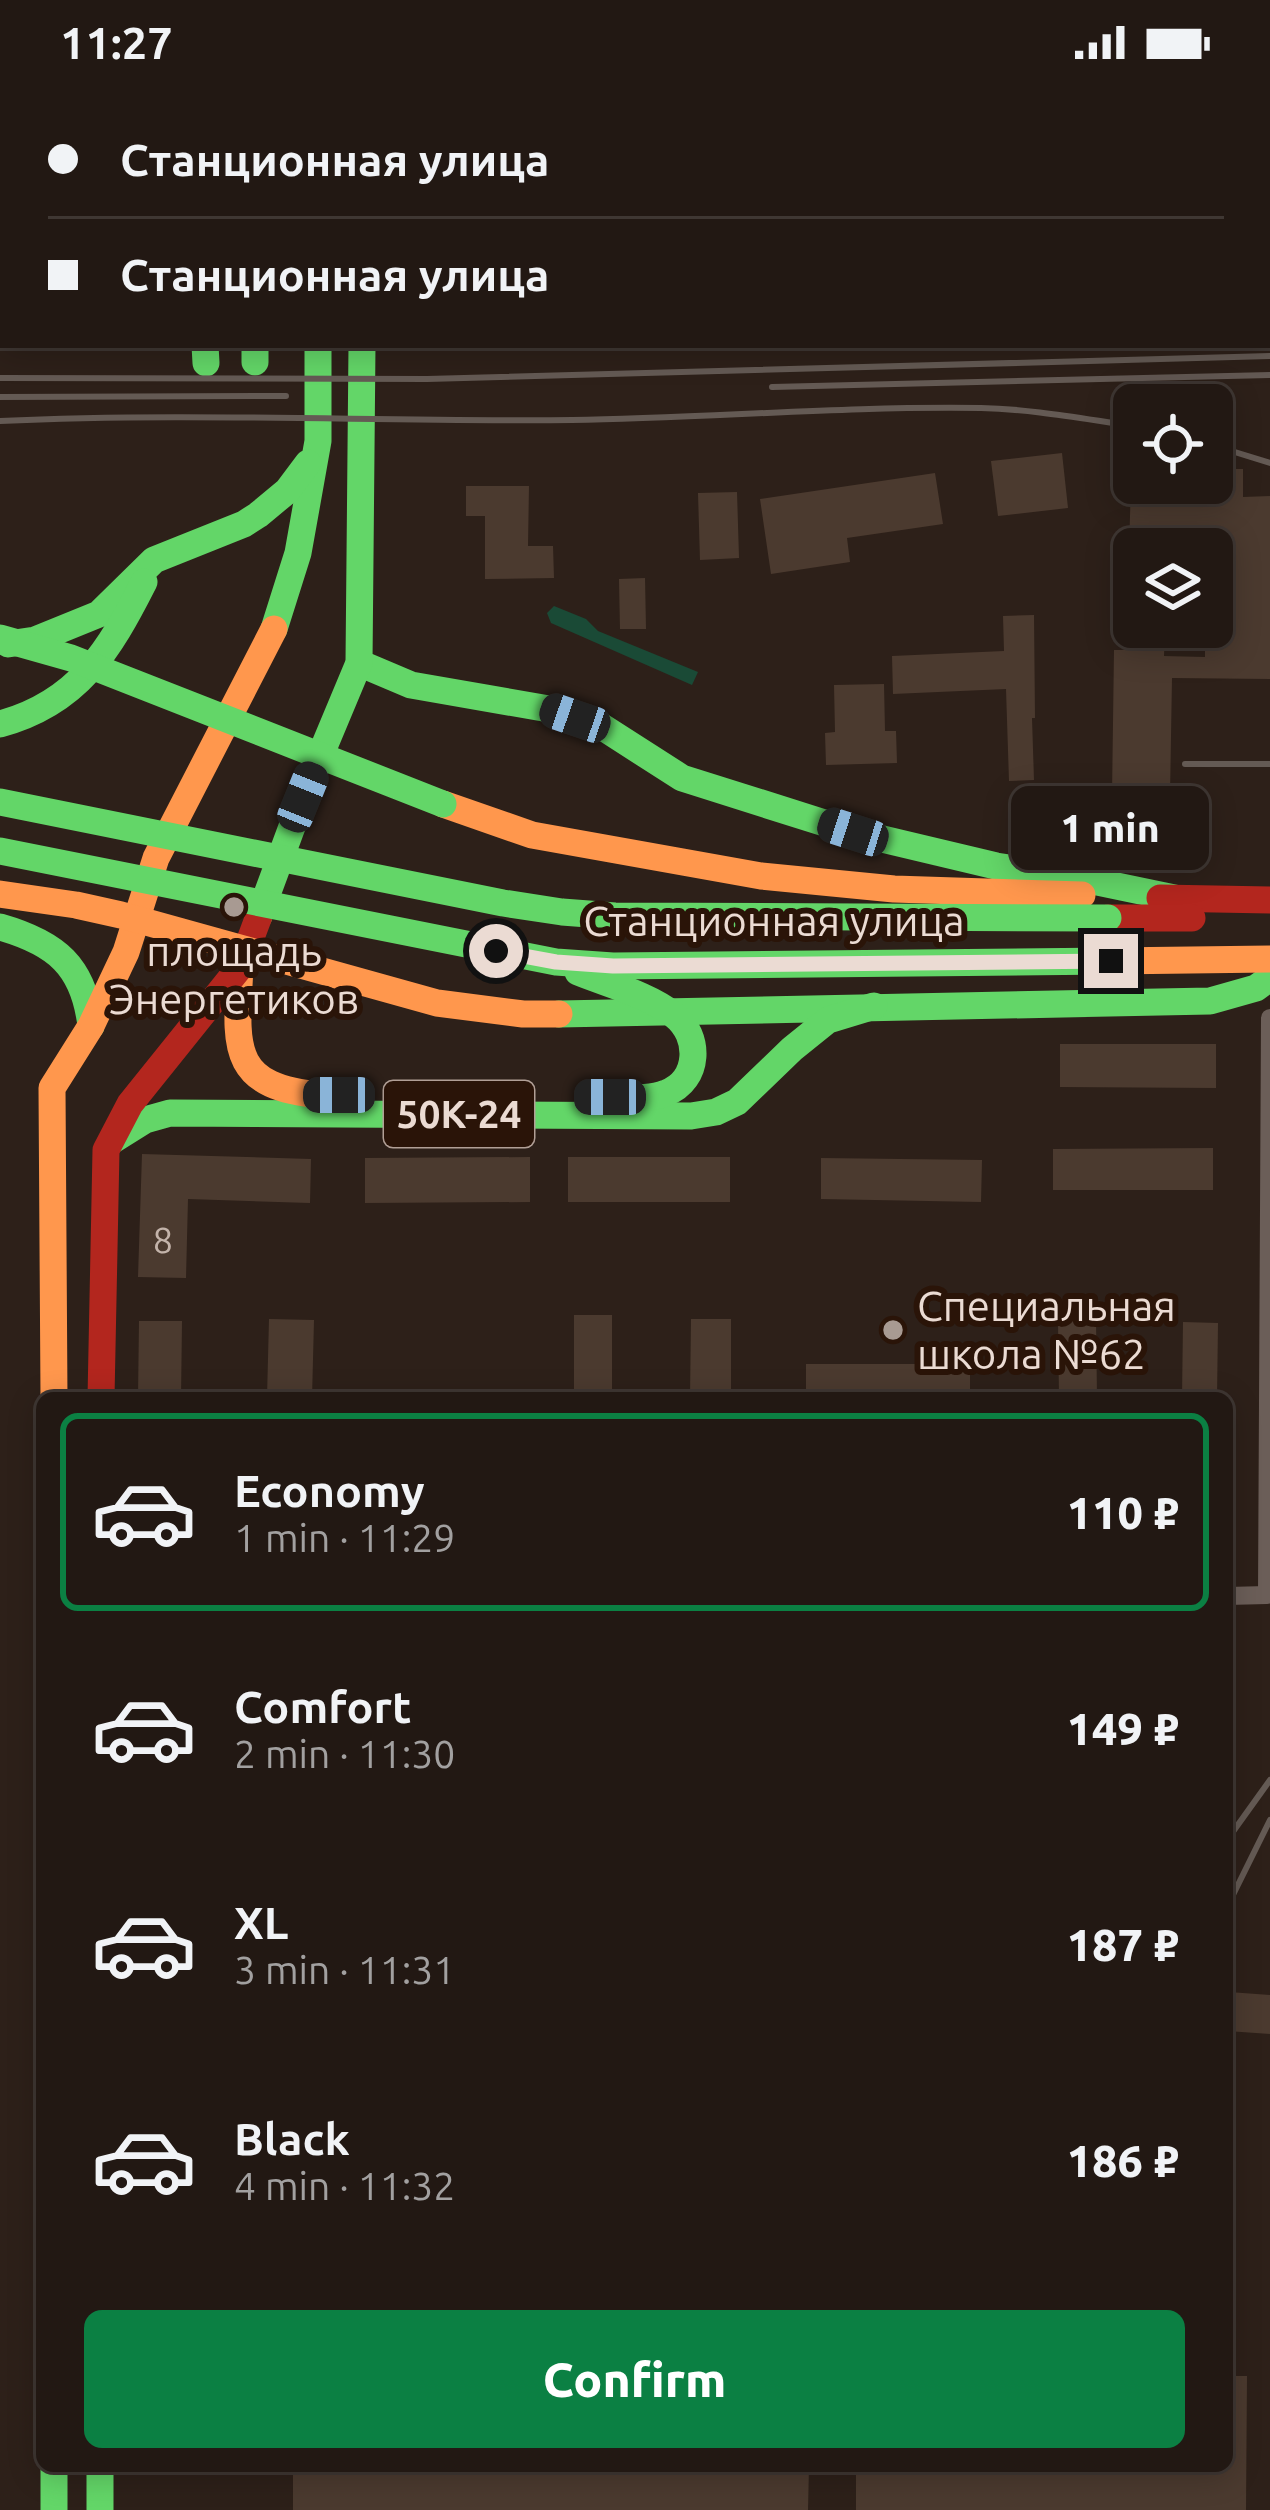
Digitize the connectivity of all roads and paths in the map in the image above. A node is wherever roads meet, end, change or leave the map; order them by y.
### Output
1 (318, 348) edge
2 (362, 348) edge
3 (315, 453) junction
4 (154, 560) junction
5 (0, 642) edge
6 (359, 663) junction
7 (0, 724) edge
8 (0, 802) edge
9 (0, 851) edge
10 (0, 894) edge
11 (1179, 899) junction
12 (1270, 900) edge
13 (1270, 918) edge
14 (0, 928) edge
15 (1270, 959) edge
16 (556, 962) junction
17 (240, 968) junction
18 (1270, 978) edge
19 (874, 1006) junction
20 (1270, 1018) edge
21 (91, 1026) junction
22 (109, 1144) junction
23 (54, 1392) edge
24 (101, 1392) edge
25 (1233, 1596) edge
26 (54, 2472) edge
27 (100, 2472) edge
28 (54, 2510) edge
29 (100, 2510) edge

1 - 3 main road
2 - 6 main road
3 - 4 main road
3 - 21 main road
4 - 5 main road
4 - 7 main road
5 - 11 main road, bridge
6 - 11 main road
6 - 17 main road
8 - 13 main road, Станционная улица, bridge
9 - 16 main road, Станционная улица, bridge
10 - 19 main road, bridge
11 - 12 main road
14 - 21 main road
15 - 16 main road, Станционная улица, bridge
16 - 17 main road, bridge
17 - 22 main road
18 - 19 main road, 50К-24
19 - 22 main road, 50К-24
20 - 25 street
21 - 23 main road
22 - 24 main road
26 - 28 main road
27 - 29 main road

